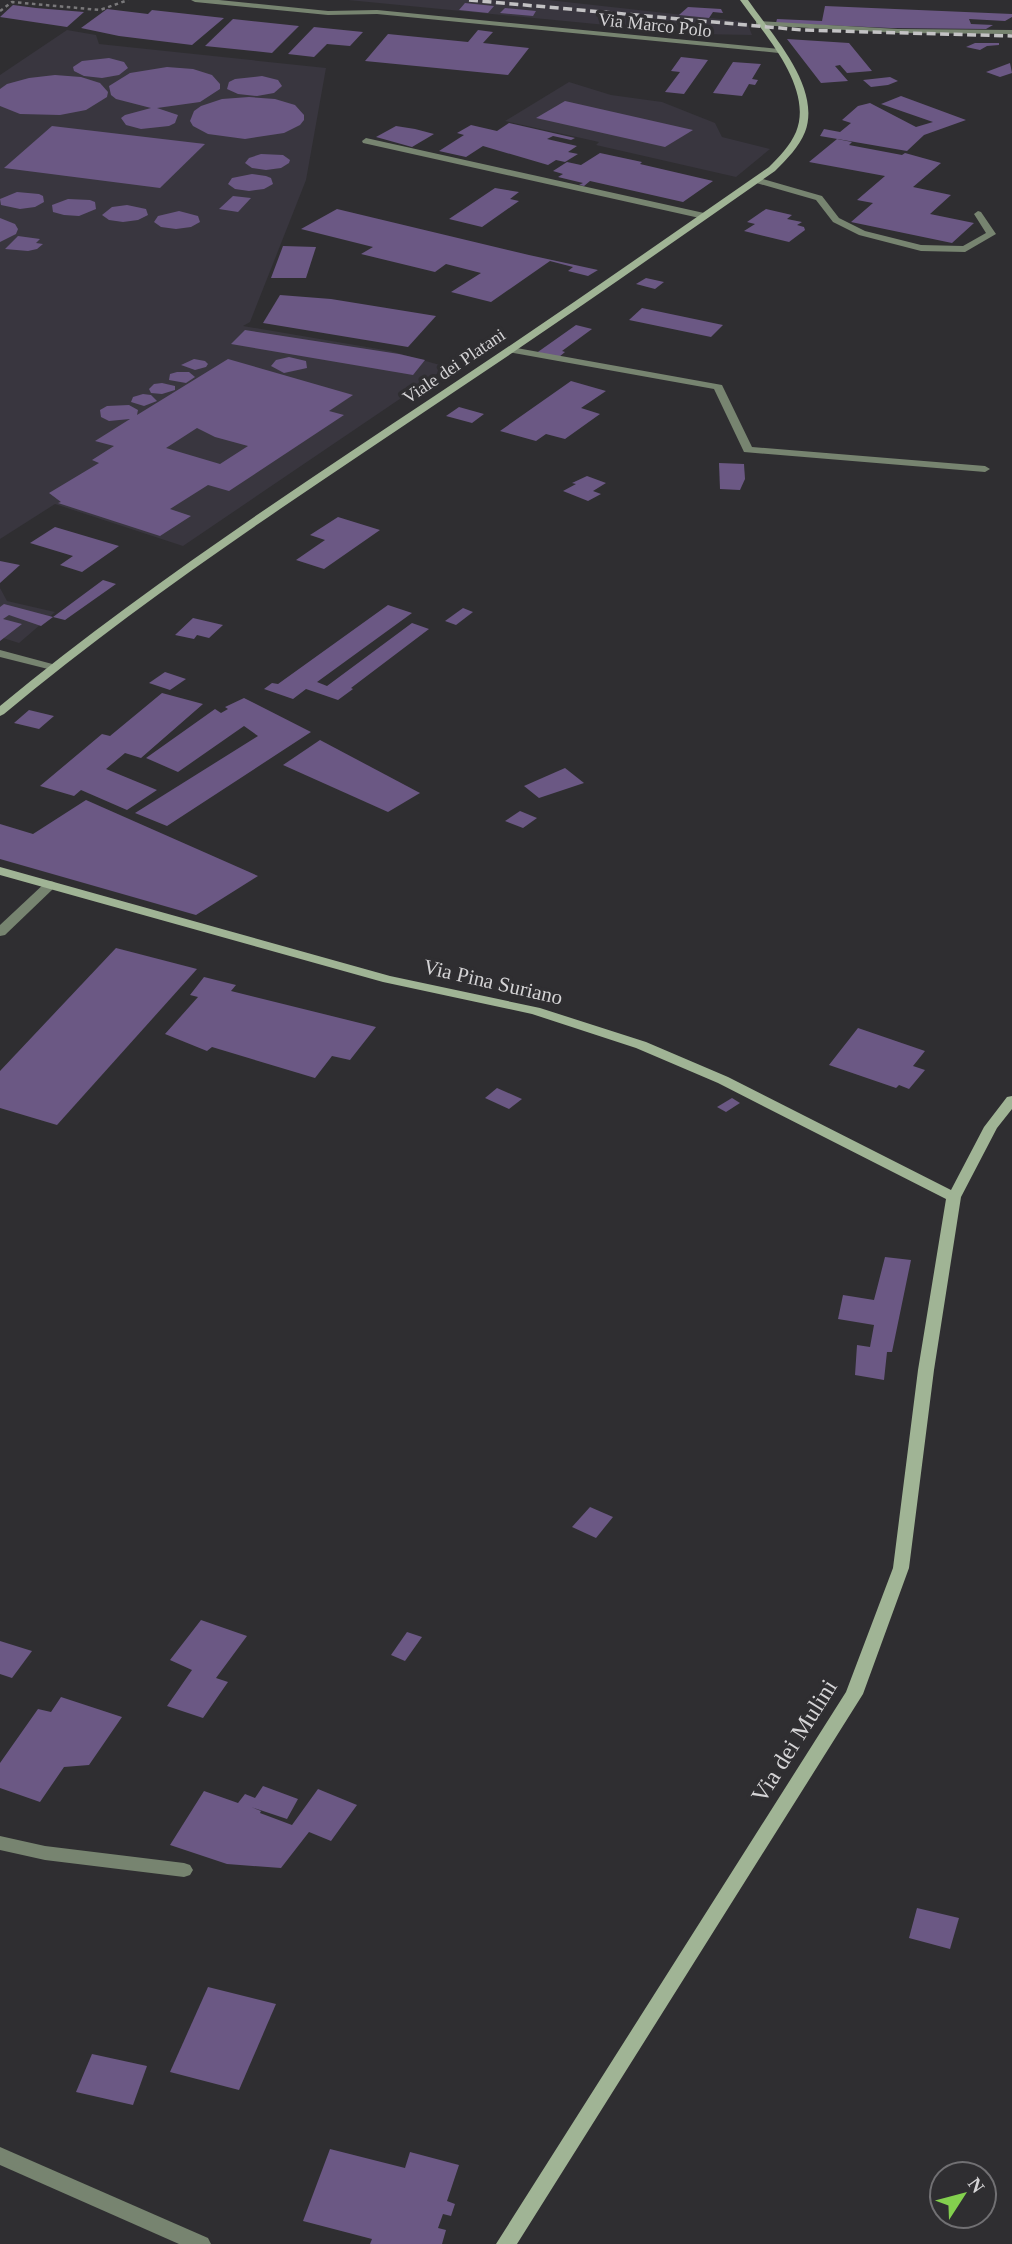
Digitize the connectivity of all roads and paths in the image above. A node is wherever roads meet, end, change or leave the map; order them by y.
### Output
1 (128, 0) edge
2 (195, 0) edge
3 (744, 0) edge
4 (0, 11) edge
5 (759, 23) junction
6 (1012, 32) edge
7 (779, 51) junction
8 (366, 141) dead end
9 (756, 180) junction
10 (978, 215) dead end
11 (704, 216) junction
12 (511, 350) junction
13 (985, 469) dead end
14 (0, 653) edge
15 (52, 667) junction
16 (0, 712) edge
17 (0, 871) edge
18 (50, 885) junction
19 (0, 932) edge
20 (1012, 1100) edge
21 (954, 1197) junction
22 (0, 1843) edge
23 (184, 1870) dead end
24 (0, 2156) edge
25 (201, 2244) edge
26 (506, 2244) edge

1 - 4 path
2 - 7 street, Via Marco Polo
3 - 5 street, Viale dei Platani
5 - 6 street
5 - 7 street, Viale dei Platani
7 - 9 street, Viale dei Platani
8 - 11 street
9 - 10 street
9 - 11 street, Viale dei Platani
11 - 12 street, Viale dei Platani
12 - 13 street
12 - 15 street, Viale dei Platani
14 - 15 street
15 - 16 street, Viale dei Platani
17 - 18 street, Via Pina Suriano
18 - 19 street
18 - 21 street, Via Pina Suriano
20 - 21 street, Via dei Mulini
21 - 26 street, Via dei Mulini
22 - 23 street
24 - 25 street

